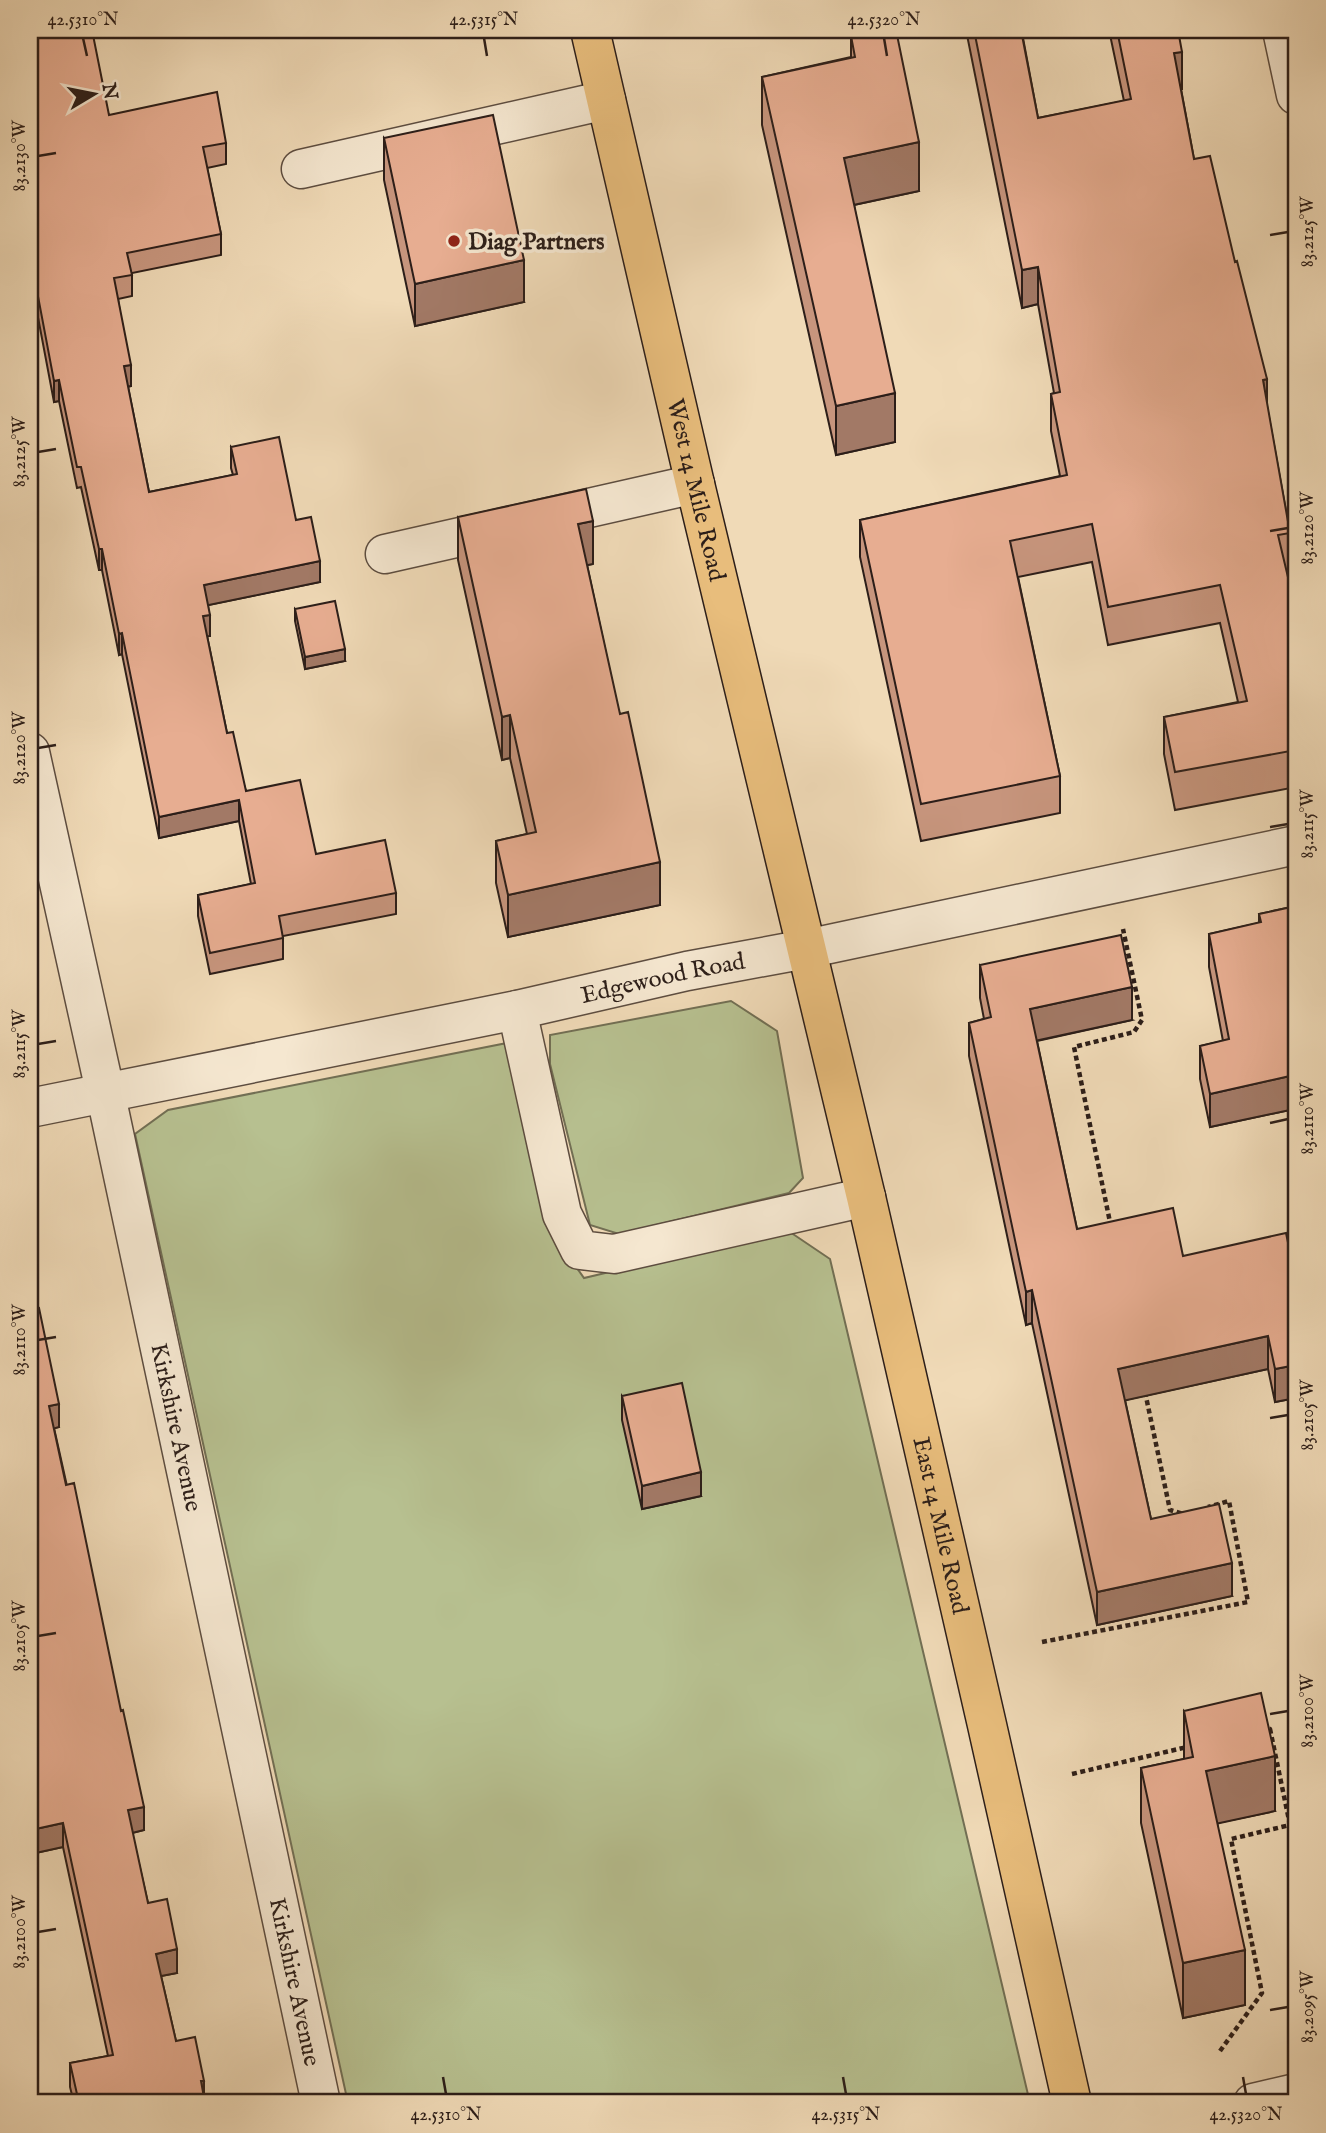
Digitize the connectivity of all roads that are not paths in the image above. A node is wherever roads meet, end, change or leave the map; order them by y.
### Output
1 (590, 30) edge
2 (1282, 30) edge
3 (1296, 95) edge
4 (606, 100) junction
5 (301, 169) dead end
6 (695, 484) junction
7 (385, 554) dead end
8 (30, 752) edge
9 (1296, 845) edge
10 (806, 949) junction
11 (517, 1010) junction
12 (105, 1091) junction
13 (30, 1108) edge
14 (866, 1197) junction
15 (1296, 2093) edge
16 (321, 2103) edge
17 (1072, 2103) edge
18 (1253, 2103) edge

1 - 4 main road, West 14 Mile Road
2 - 3 street
4 - 5 street
4 - 6 main road, West 14 Mile Road
6 - 7 street
6 - 10 main road, West 14 Mile Road
8 - 12 street, Kirkshire Avenue
9 - 10 street, Edgewood Road
10 - 11 street, Edgewood Road
10 - 14 main road, East 14 Mile Road
11 - 12 street, Edgewood Road
11 - 14 street
12 - 13 street, Edgewood Road
12 - 16 street, Kirkshire Avenue
14 - 17 main road, East 14 Mile Road
15 - 18 street

